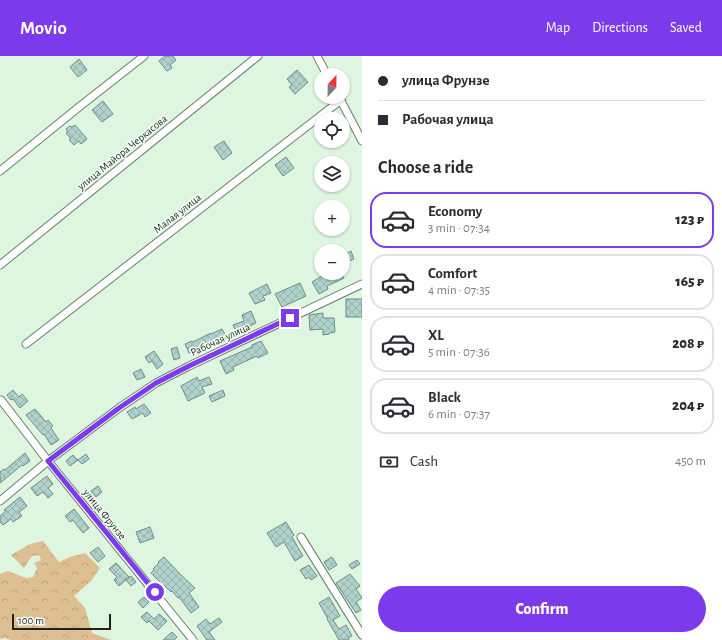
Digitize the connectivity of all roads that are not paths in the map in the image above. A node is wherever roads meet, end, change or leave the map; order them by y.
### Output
1 (144, 56) edge
2 (258, 56) edge
3 (317, 56) edge
4 (323, 68) edge
5 (332, 104) edge
6 (343, 104) edge
7 (362, 141) edge
8 (0, 172) edge
9 (0, 265) edge
10 (362, 284) edge
11 (26, 344) dead end
12 (1, 400) dead end
13 (48, 461) junction
14 (0, 501) edge
15 (301, 537) dead end
16 (362, 636) edge
17 (193, 640) edge

1 - 8 street
2 - 9 street, улица Майора Черкасова
3 - 4 street
5 - 11 street, Малая улица
6 - 7 street
10 - 13 street, Рабочая улица
12 - 13 street, улица Фрунзе
13 - 14 street, Рабочая улица
13 - 17 street, улица Фрунзе
15 - 16 street

